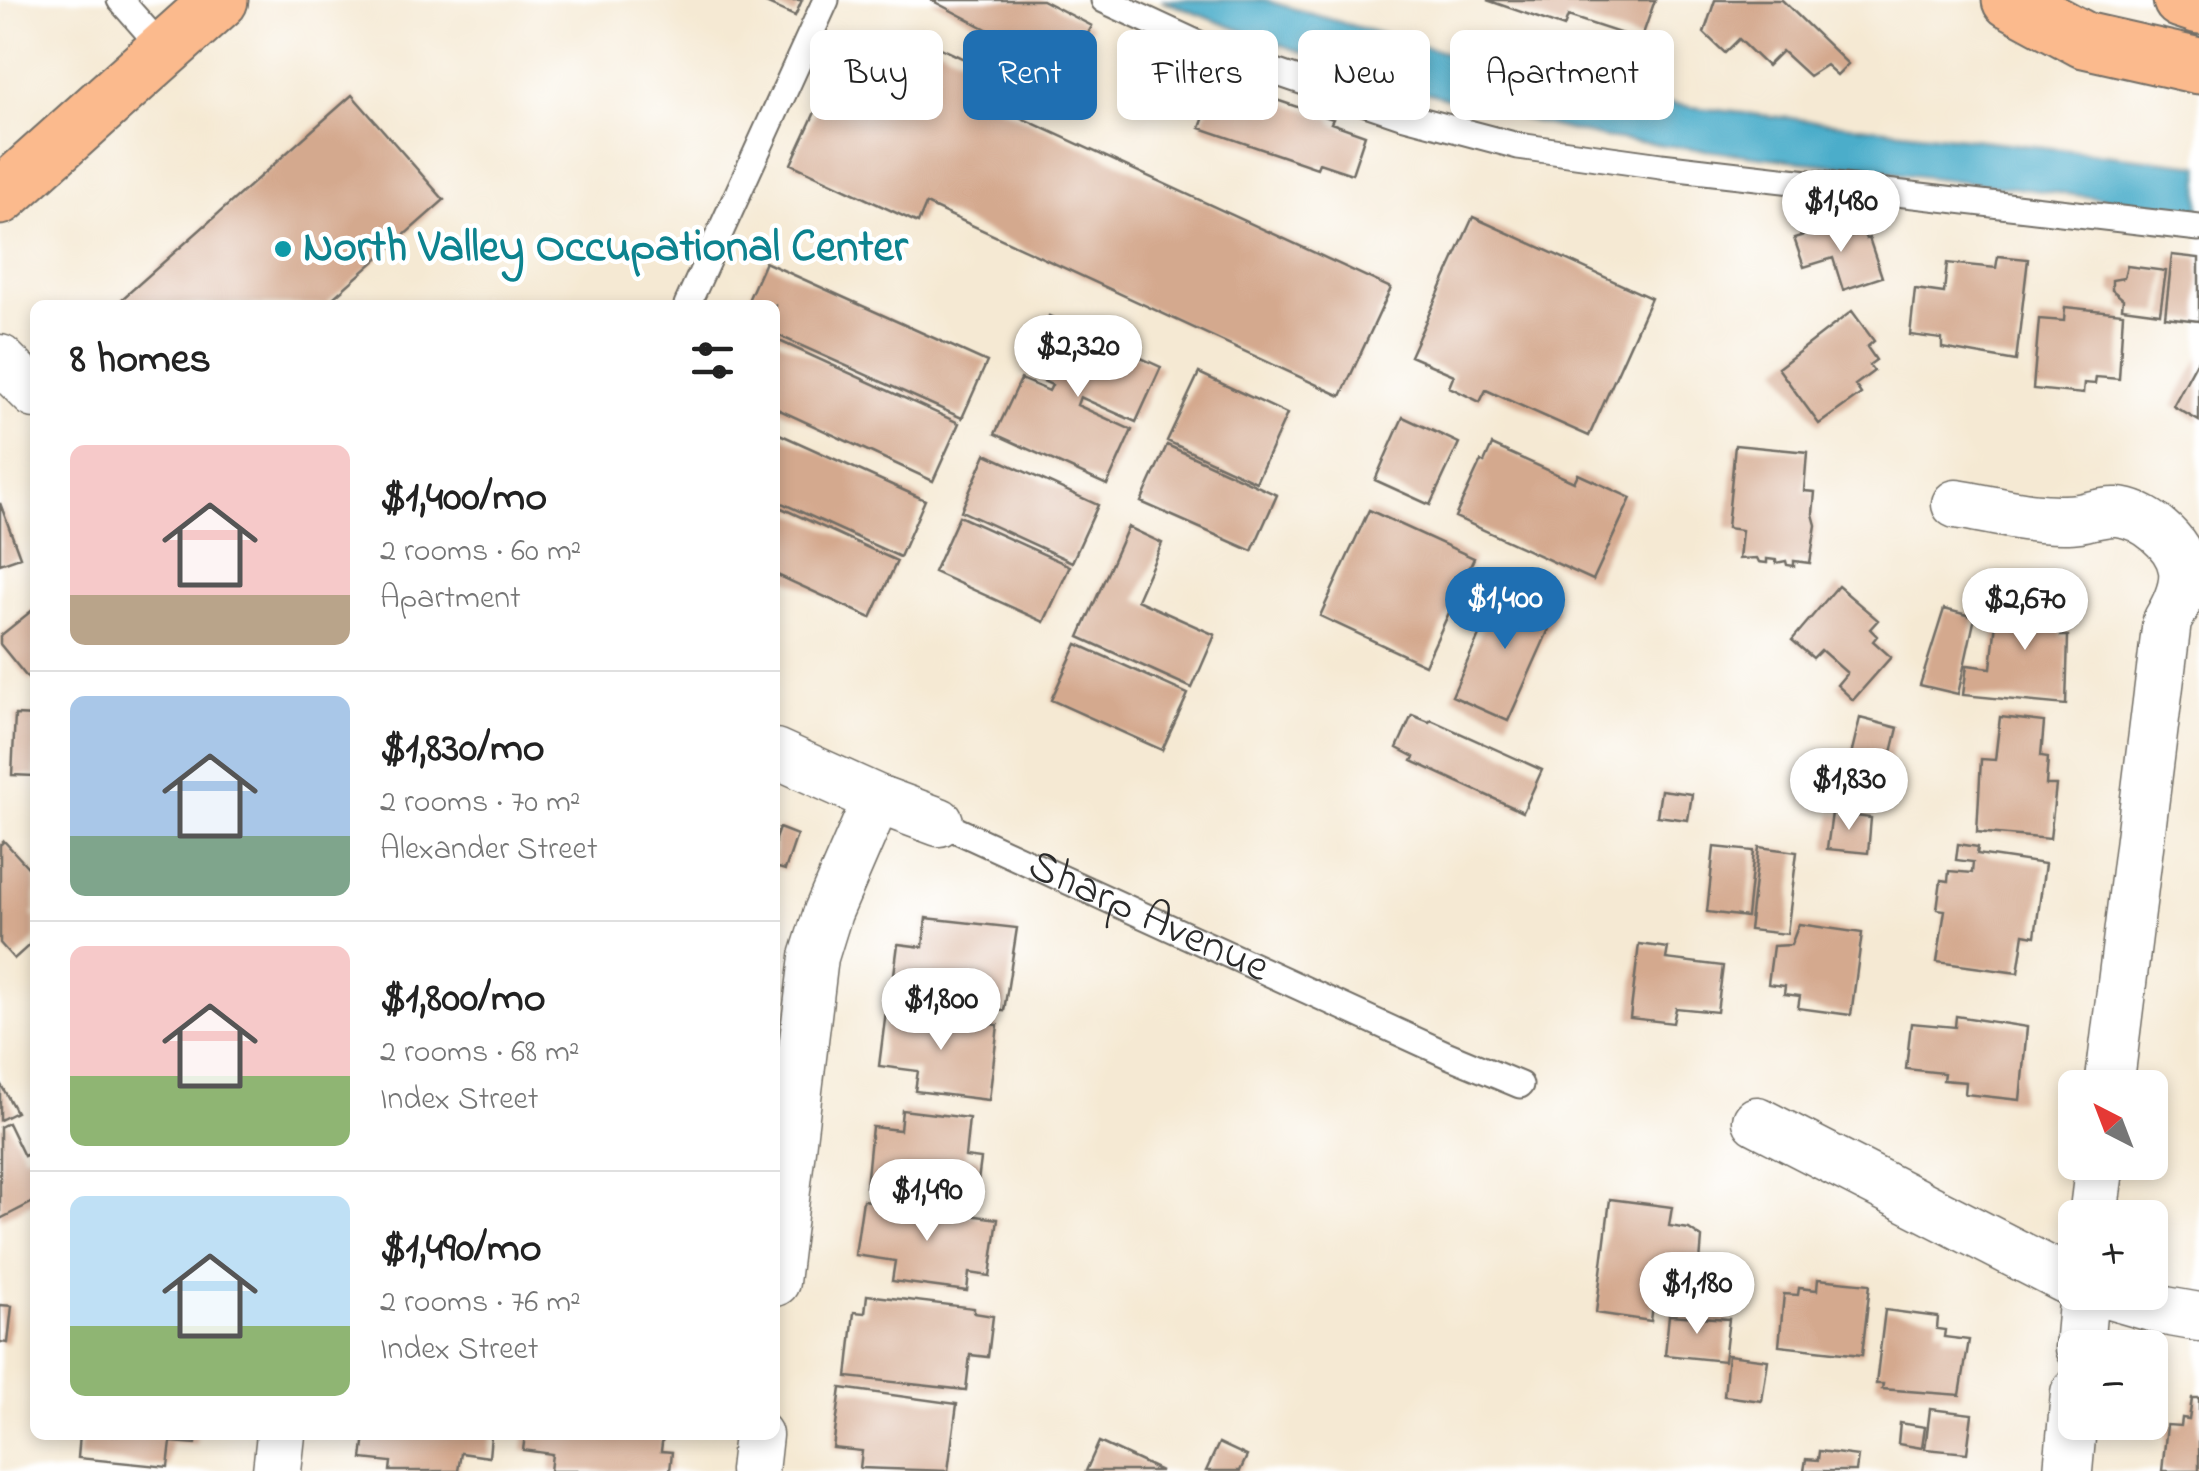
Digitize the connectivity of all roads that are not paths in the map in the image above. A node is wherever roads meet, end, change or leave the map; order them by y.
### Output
1 (120, 0) edge
2 (220, 0) edge
3 (826, 0) edge
4 (1104, 0) edge
5 (2010, 0) edge
6 (2180, 0) edge
7 (2199, 6) edge
8 (164, 50) junction
9 (2199, 66) edge
10 (0, 197) edge
11 (2199, 228) edge
12 (689, 300) edge
13 (0, 359) edge
14 (30, 389) edge
15 (1956, 504) dead end
16 (780, 755) edge
17 (877, 799) junction
18 (939, 822) joint
19 (2112, 1070) edge
20 (1520, 1084) dead end
21 (1757, 1122) dead end
22 (780, 1240) edge
23 (2058, 1275) edge
24 (2162, 1310) edge
25 (2199, 1317) edge
26 (280, 1440) edge
27 (757, 1440) edge
28 (2071, 1440) edge
29 (277, 1471) edge
30 (754, 1471) edge
31 (2068, 1471) edge

1 - 8 lane
2 - 8 main road
3 - 12 lane
4 - 11 lane
5 - 9 main road
6 - 7 main road
8 - 10 main road
13 - 14 street
15 - 19 street
16 - 17 street, Sharp Avenue
17 - 18 street, Sharp Avenue
17 - 22 street
18 - 20 lane, Sharp Avenue
21 - 23 street
24 - 25 street
26 - 29 street
27 - 30 street
28 - 31 street

